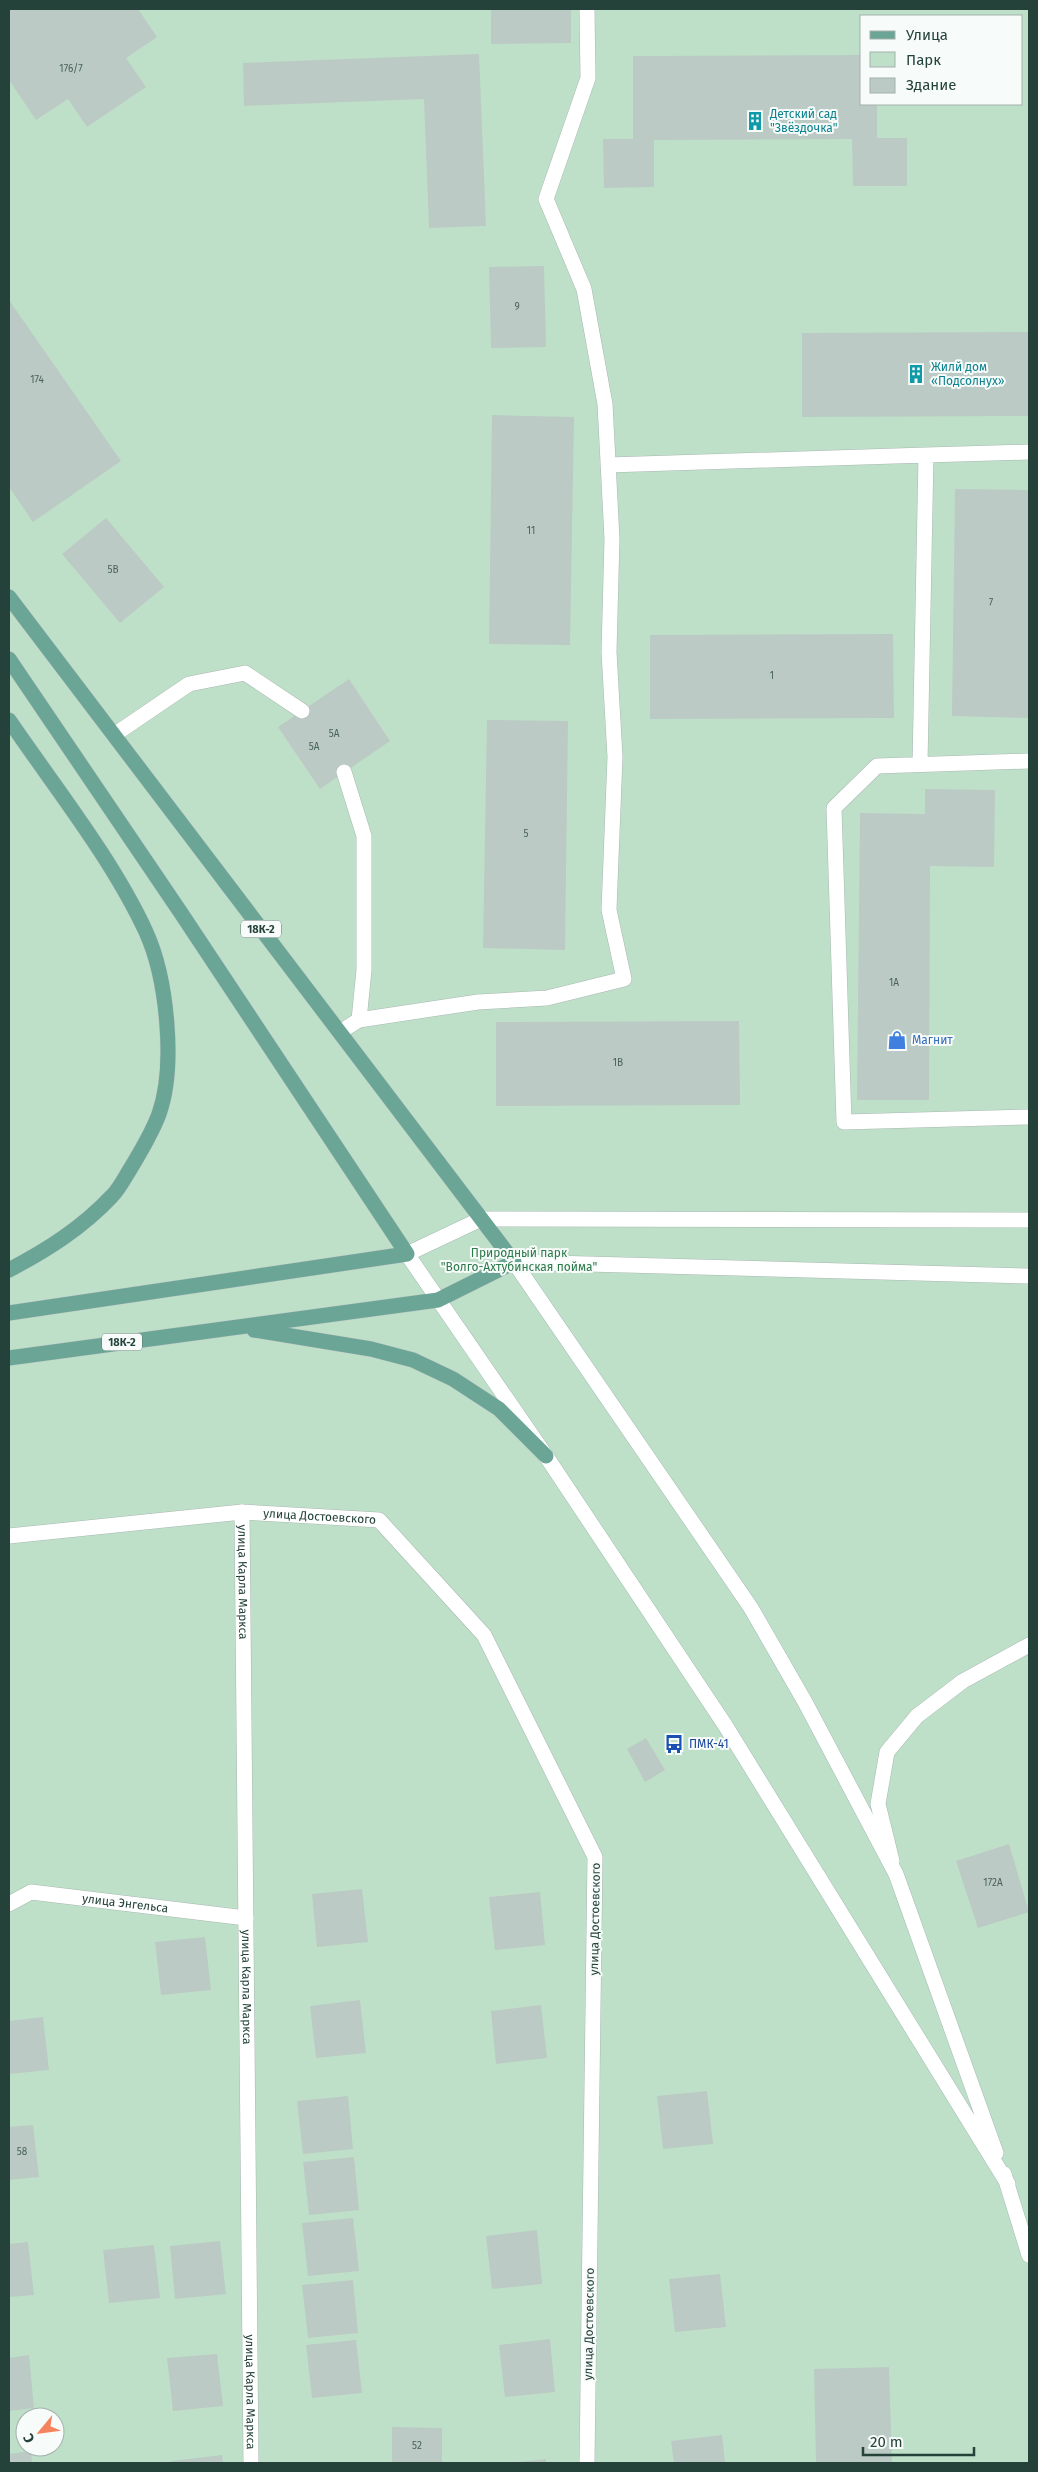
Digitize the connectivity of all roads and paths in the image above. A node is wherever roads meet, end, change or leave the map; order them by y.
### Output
1 (587, 9) edge
2 (1029, 452) edge
3 (926, 455) junction
4 (608, 465) junction
5 (9, 597) edge
6 (9, 659) edge
7 (302, 711) dead end
8 (9, 720) edge
9 (114, 735) junction
10 (1029, 761) edge
11 (920, 764) junction
12 (344, 772) dead end
13 (359, 1020) junction
14 (340, 1032) junction
15 (1029, 1118) edge
16 (481, 1218) junction
17 (1029, 1220) edge
18 (407, 1254) junction
19 (514, 1262) junction
20 (9, 1270) edge
21 (1029, 1276) edge
22 (438, 1300) junction
23 (9, 1313) edge
24 (235, 1327) junction
25 (9, 1358) edge
26 (546, 1456) junction
27 (242, 1512) junction
28 (9, 1536) edge
29 (1029, 1645) edge
30 (896, 1874) junction
31 (9, 1904) edge
32 (246, 1918) junction
33 (1008, 2184) junction
34 (1029, 2255) edge
35 (252, 2463) edge
36 (587, 2463) edge

1 - 4 street
2 - 3 street
3 - 4 street
3 - 11 street
4 - 13 street
5 - 9 main road, 18К-2
6 - 18 main road
7 - 9 street
8 - 20 main road
9 - 14 main road, 18К-2
10 - 11 street
11 - 15 street
12 - 13 street
13 - 14 street
14 - 16 main road, 18К-2
16 - 17 street
16 - 18 street
16 - 19 main road, 18К-2
18 - 22 street
18 - 23 main road
19 - 21 street
19 - 22 main road, 18К-2
19 - 30 street
22 - 24 main road, 18К-2
22 - 26 street
24 - 25 main road, 18К-2
24 - 26 main road
26 - 33 street
27 - 28 street, улица Достоевского
27 - 32 street, улица Карла Маркса
27 - 36 street, улица Достоевского
29 - 30 street
30 - 33 street
31 - 32 street, улица Энгельса
32 - 35 street, улица Карла Маркса
33 - 34 street

